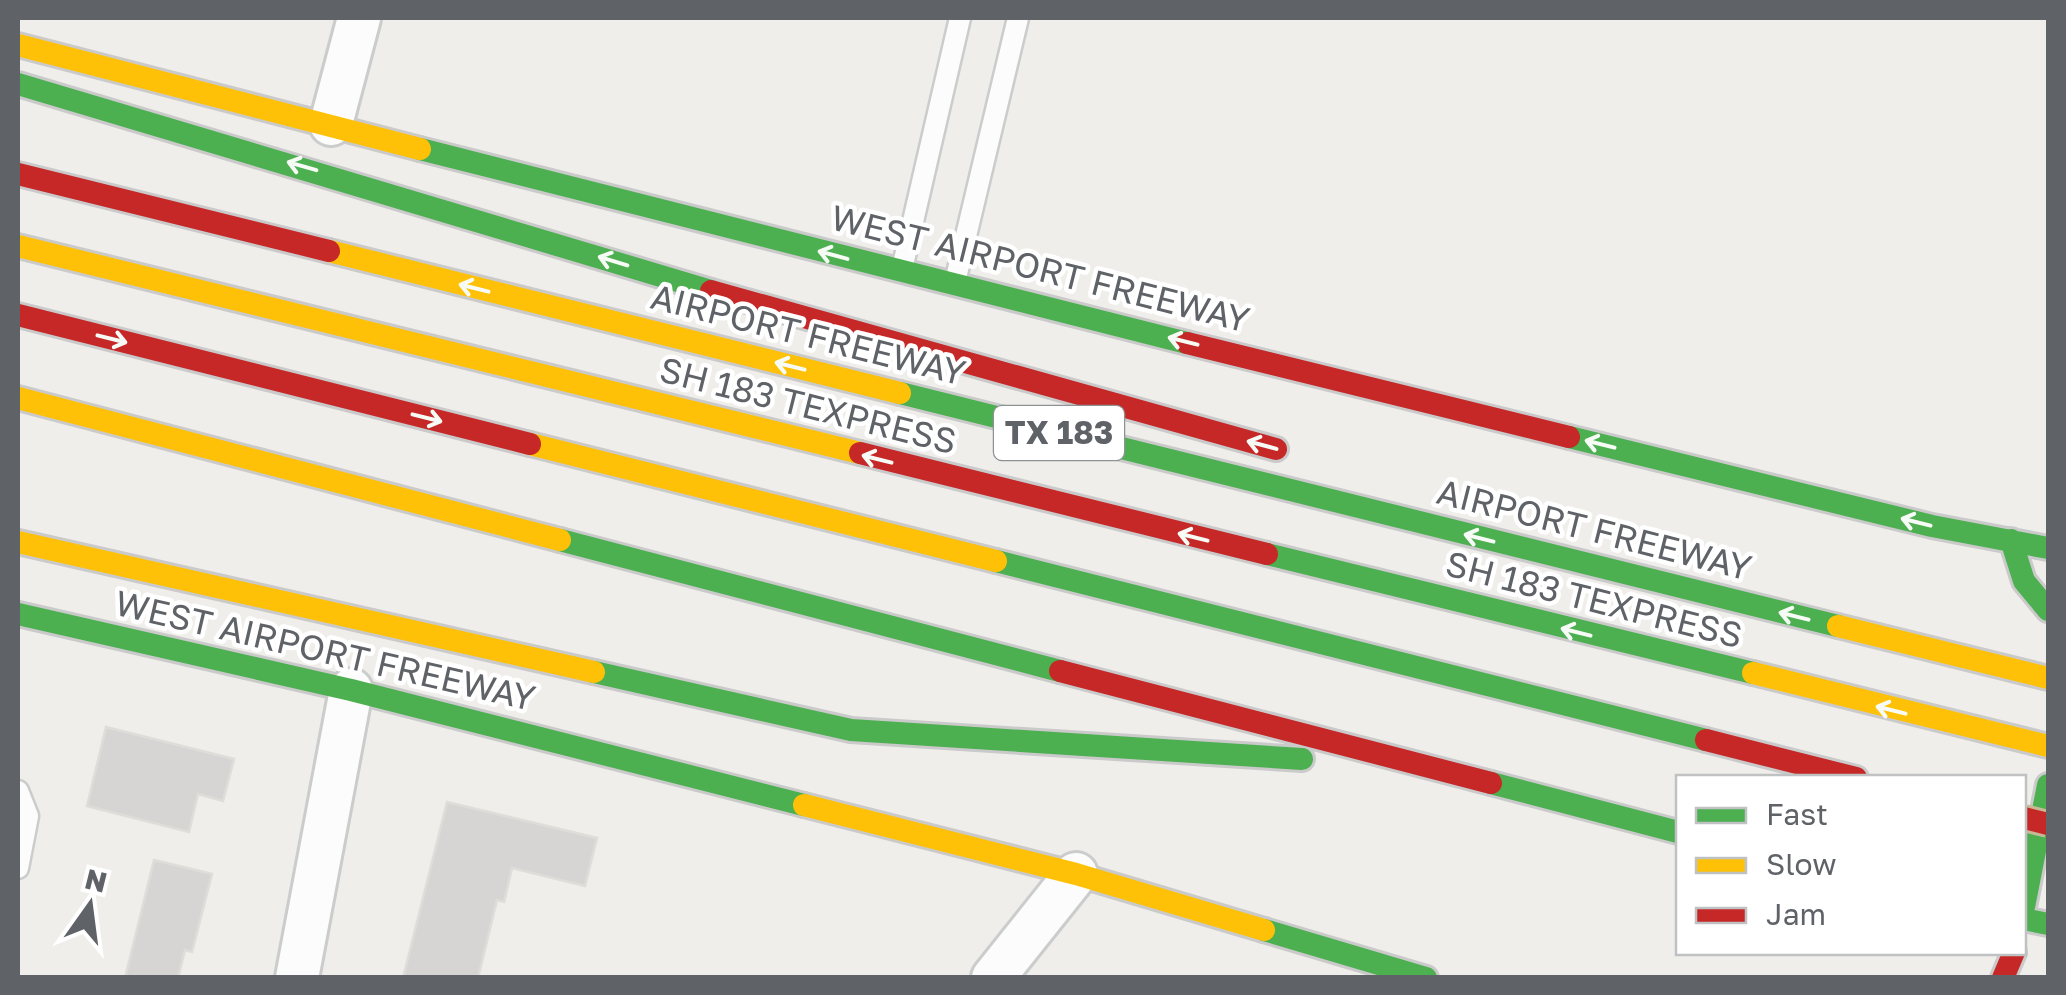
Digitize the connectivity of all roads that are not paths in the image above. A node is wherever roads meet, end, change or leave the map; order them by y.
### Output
1 (359, 18) edge
2 (960, 18) edge
3 (1018, 18) edge
4 (18, 45) edge
5 (18, 84) edge
6 (331, 124) junction
7 (18, 174) edge
8 (18, 246) edge
9 (901, 272) junction
10 (954, 284) junction
11 (18, 315) edge
12 (18, 398) edge
13 (1293, 453) dead end
14 (2011, 540) junction
15 (18, 542) edge
16 (2048, 548) edge
17 (1824, 598) dead end
18 (2048, 610) edge
19 (18, 614) edge
20 (1991, 665) junction
21 (2048, 678) edge
22 (350, 690) junction
23 (2048, 746) edge
24 (1430, 767) junction
25 (1844, 775) edge
26 (2048, 785) edge
27 (18, 791) edge
28 (1676, 831) edge
29 (18, 868) edge
30 (1076, 874) junction
31 (2026, 897) edge
32 (297, 978) edge
33 (993, 978) edge
34 (1426, 978) edge

1 - 6 street
2 - 9 lane
3 - 10 lane
4 - 6 main road, WEST AIRPORT FREEWAY
13 -> 5 main road
9 -> 6 main road, WEST AIRPORT FREEWAY
20 -> 7 main road, AIRPORT FREEWAY / TX 183
23 -> 8 main road, SH 183 TEXPRESS
9 - 10 main road, WEST AIRPORT FREEWAY
14 -> 10 main road, WEST AIRPORT FREEWAY
11 -> 25 main road
12 - 24 main road
14 - 16 main road, WEST AIRPORT FREEWAY
14 - 18 main road
15 - 24 main road
17 - 20 main road
19 - 22 main road, WEST AIRPORT FREEWAY
20 - 21 main road, AIRPORT FREEWAY / TX 183
22 - 30 main road, WEST AIRPORT FREEWAY
22 - 32 street
24 - 28 main road
26 - 31 main road
27 - 29 lane
30 - 33 street
30 - 34 main road, WEST AIRPORT FREEWAY

